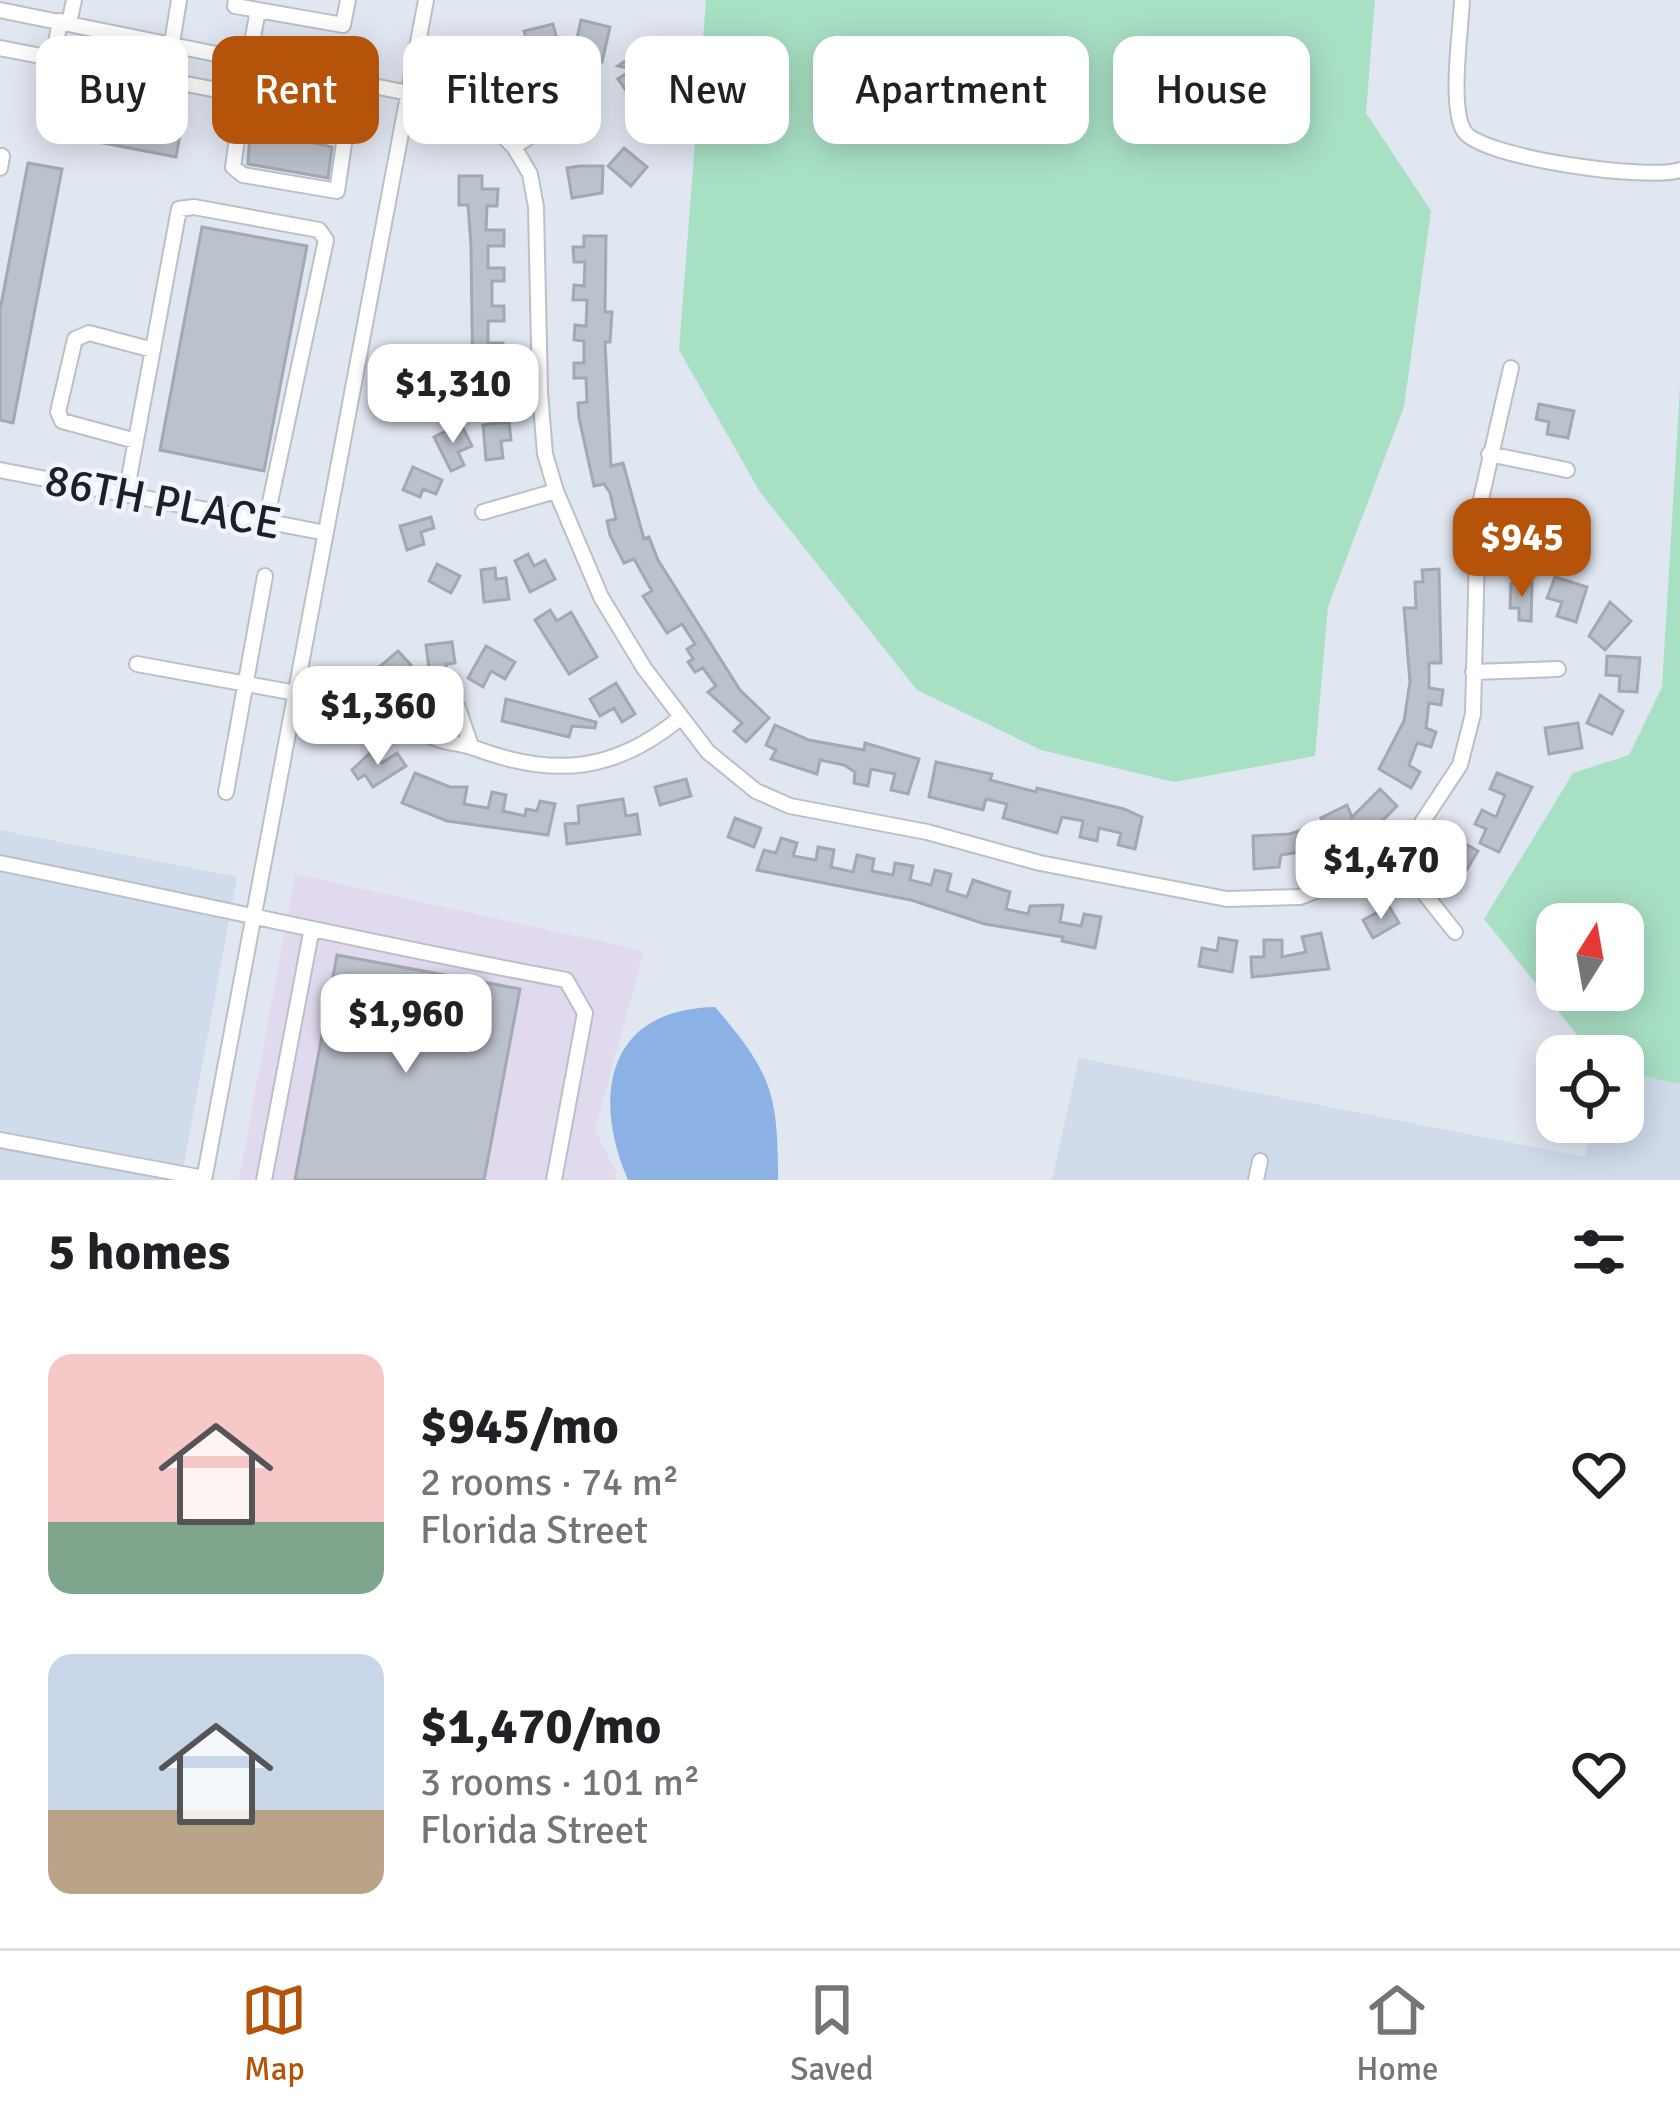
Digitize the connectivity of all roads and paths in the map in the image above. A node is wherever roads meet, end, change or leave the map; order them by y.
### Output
1 (74, 0) edge
2 (179, 0) edge
3 (236, 0) edge
4 (348, 0) edge
5 (426, 0) edge
6 (1462, 0) edge
7 (0, 10) edge
8 (258, 10) junction
9 (64, 22) junction
10 (60, 36) edge
11 (136, 36) edge
12 (173, 36) edge
13 (252, 36) edge
14 (419, 36) edge
15 (0, 48) edge
16 (36, 55) edge
17 (240, 99) joint
18 (403, 120) edge
19 (517, 144) edge
20 (514, 146) joint
21 (1680, 170) edge
22 (153, 350) junction
23 (1511, 368) dead end
24 (136, 441) junction
25 (1489, 454) junction
26 (0, 470) edge
27 (1567, 470) dead end
28 (556, 491) junction
29 (126, 494) junction
30 (483, 512) dead end
31 (266, 521) junction
32 (326, 533) junction
33 (265, 576) dead end
34 (136, 664) dead end
35 (1558, 669) dead end
36 (1474, 672) junction
37 (246, 684) junction
38 (296, 693) junction
39 (680, 718) junction
40 (471, 746) dead end
41 (226, 792) dead end
42 (1393, 854) junction
43 (0, 862) edge
44 (254, 914) junction
45 (1455, 932) dead end
46 (311, 933) junction
47 (0, 1140) edge
48 (1260, 1161) dead end
49 (123, 1172) edge
50 (204, 1179) edge
51 (264, 1180) edge
52 (554, 1180) edge
53 (1256, 1180) edge

1 - 9 street
2 - 12 street
3 - 8 street
4 - 8 street
5 - 14 street
6 - 21 street
7 - 9 street
8 - 13 street
9 - 10 street
9 - 11 street
15 - 16 street
17 - 17 street
18 - 32 street
19 - 20 street
20 - 28 street
22 - 24 street
22 - 24 street
22 - 31 street
23 - 25 street
24 - 29 street
25 - 27 street
25 - 36 street
26 - 29 street, 86TH PLACE
28 - 30 street
28 - 39 street
29 - 31 street, 86TH PLACE
31 - 32 street, 86TH PLACE
32 - 38 street
33 - 37 street
34 - 37 street
35 - 36 street
36 - 42 street
37 - 38 street
37 - 41 street
38 - 44 street
39 - 40 street
39 - 42 street
42 - 45 street
43 - 44 street
44 - 46 street
44 - 50 street
46 - 51 street
46 - 52 street
47 - 49 street
48 - 53 street
49 - 50 street

